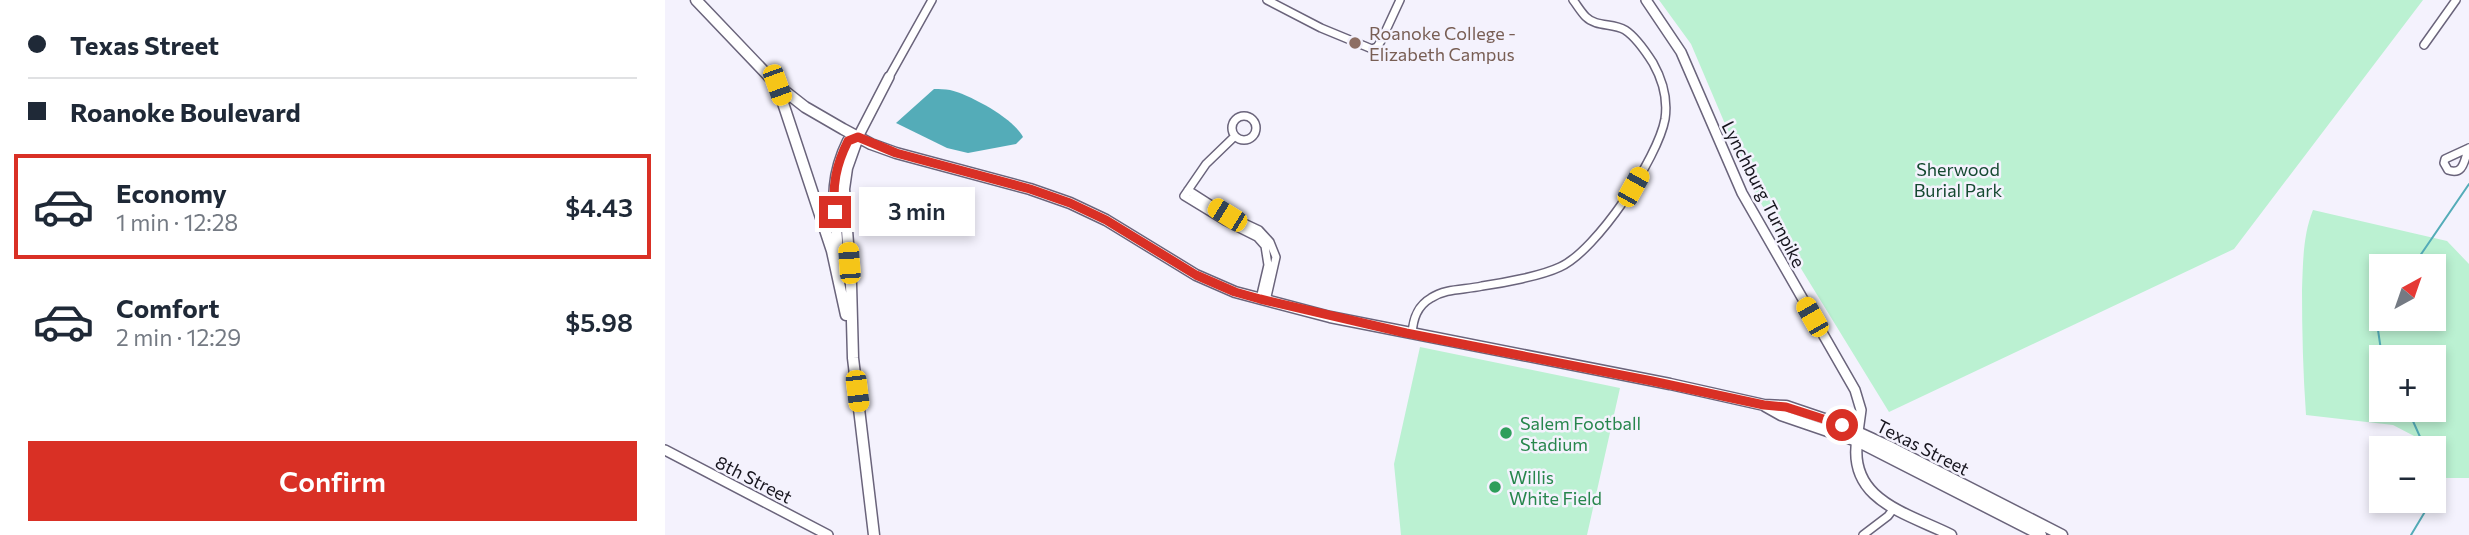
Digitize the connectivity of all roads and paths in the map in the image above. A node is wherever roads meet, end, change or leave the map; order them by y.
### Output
1 (696, 0) edge
2 (932, 0) edge
3 (1267, 0) edge
4 (1400, 0) edge
5 (1573, 0) edge
6 (1646, 0) edge
7 (2456, 0) edge
8 (2424, 45) dead end
9 (889, 77) joint
10 (777, 85) junction
11 (1235, 136) dead end
12 (858, 137) junction
13 (838, 274) junction
14 (1263, 300) junction
15 (1412, 334) junction
16 (852, 342) junction
17 (1858, 437) junction
18 (665, 450) edge
19 (1894, 509) junction
20 (828, 535) edge
21 (874, 535) edge
22 (1863, 535) edge
23 (1951, 535) edge
24 (2041, 535) edge
25 (2062, 535) edge

1 - 10 main road, Texas Street
2 - 9 street
3 - 4 street
5 - 15 street
6 - 17 street, Lynchburg Turnpike
7 - 8 street
9 - 12 street
10 - 12 main road, Texas Street
10 - 13 main road
11 - 14 street
12 - 13 main road
12 - 14 main road, Texas Street
12 - 16 main road
13 - 16 main road
14 - 15 main road, Texas Street
15 - 17 main road, Texas Street
16 - 21 main road
17 - 19 main road, Lynchburg Turnpike
17 - 24 main road, Texas Street
17 - 25 main road, Texas Street
18 - 20 street, 8th Street
19 - 22 street
19 - 23 main road, Lynchburg Turnpike

